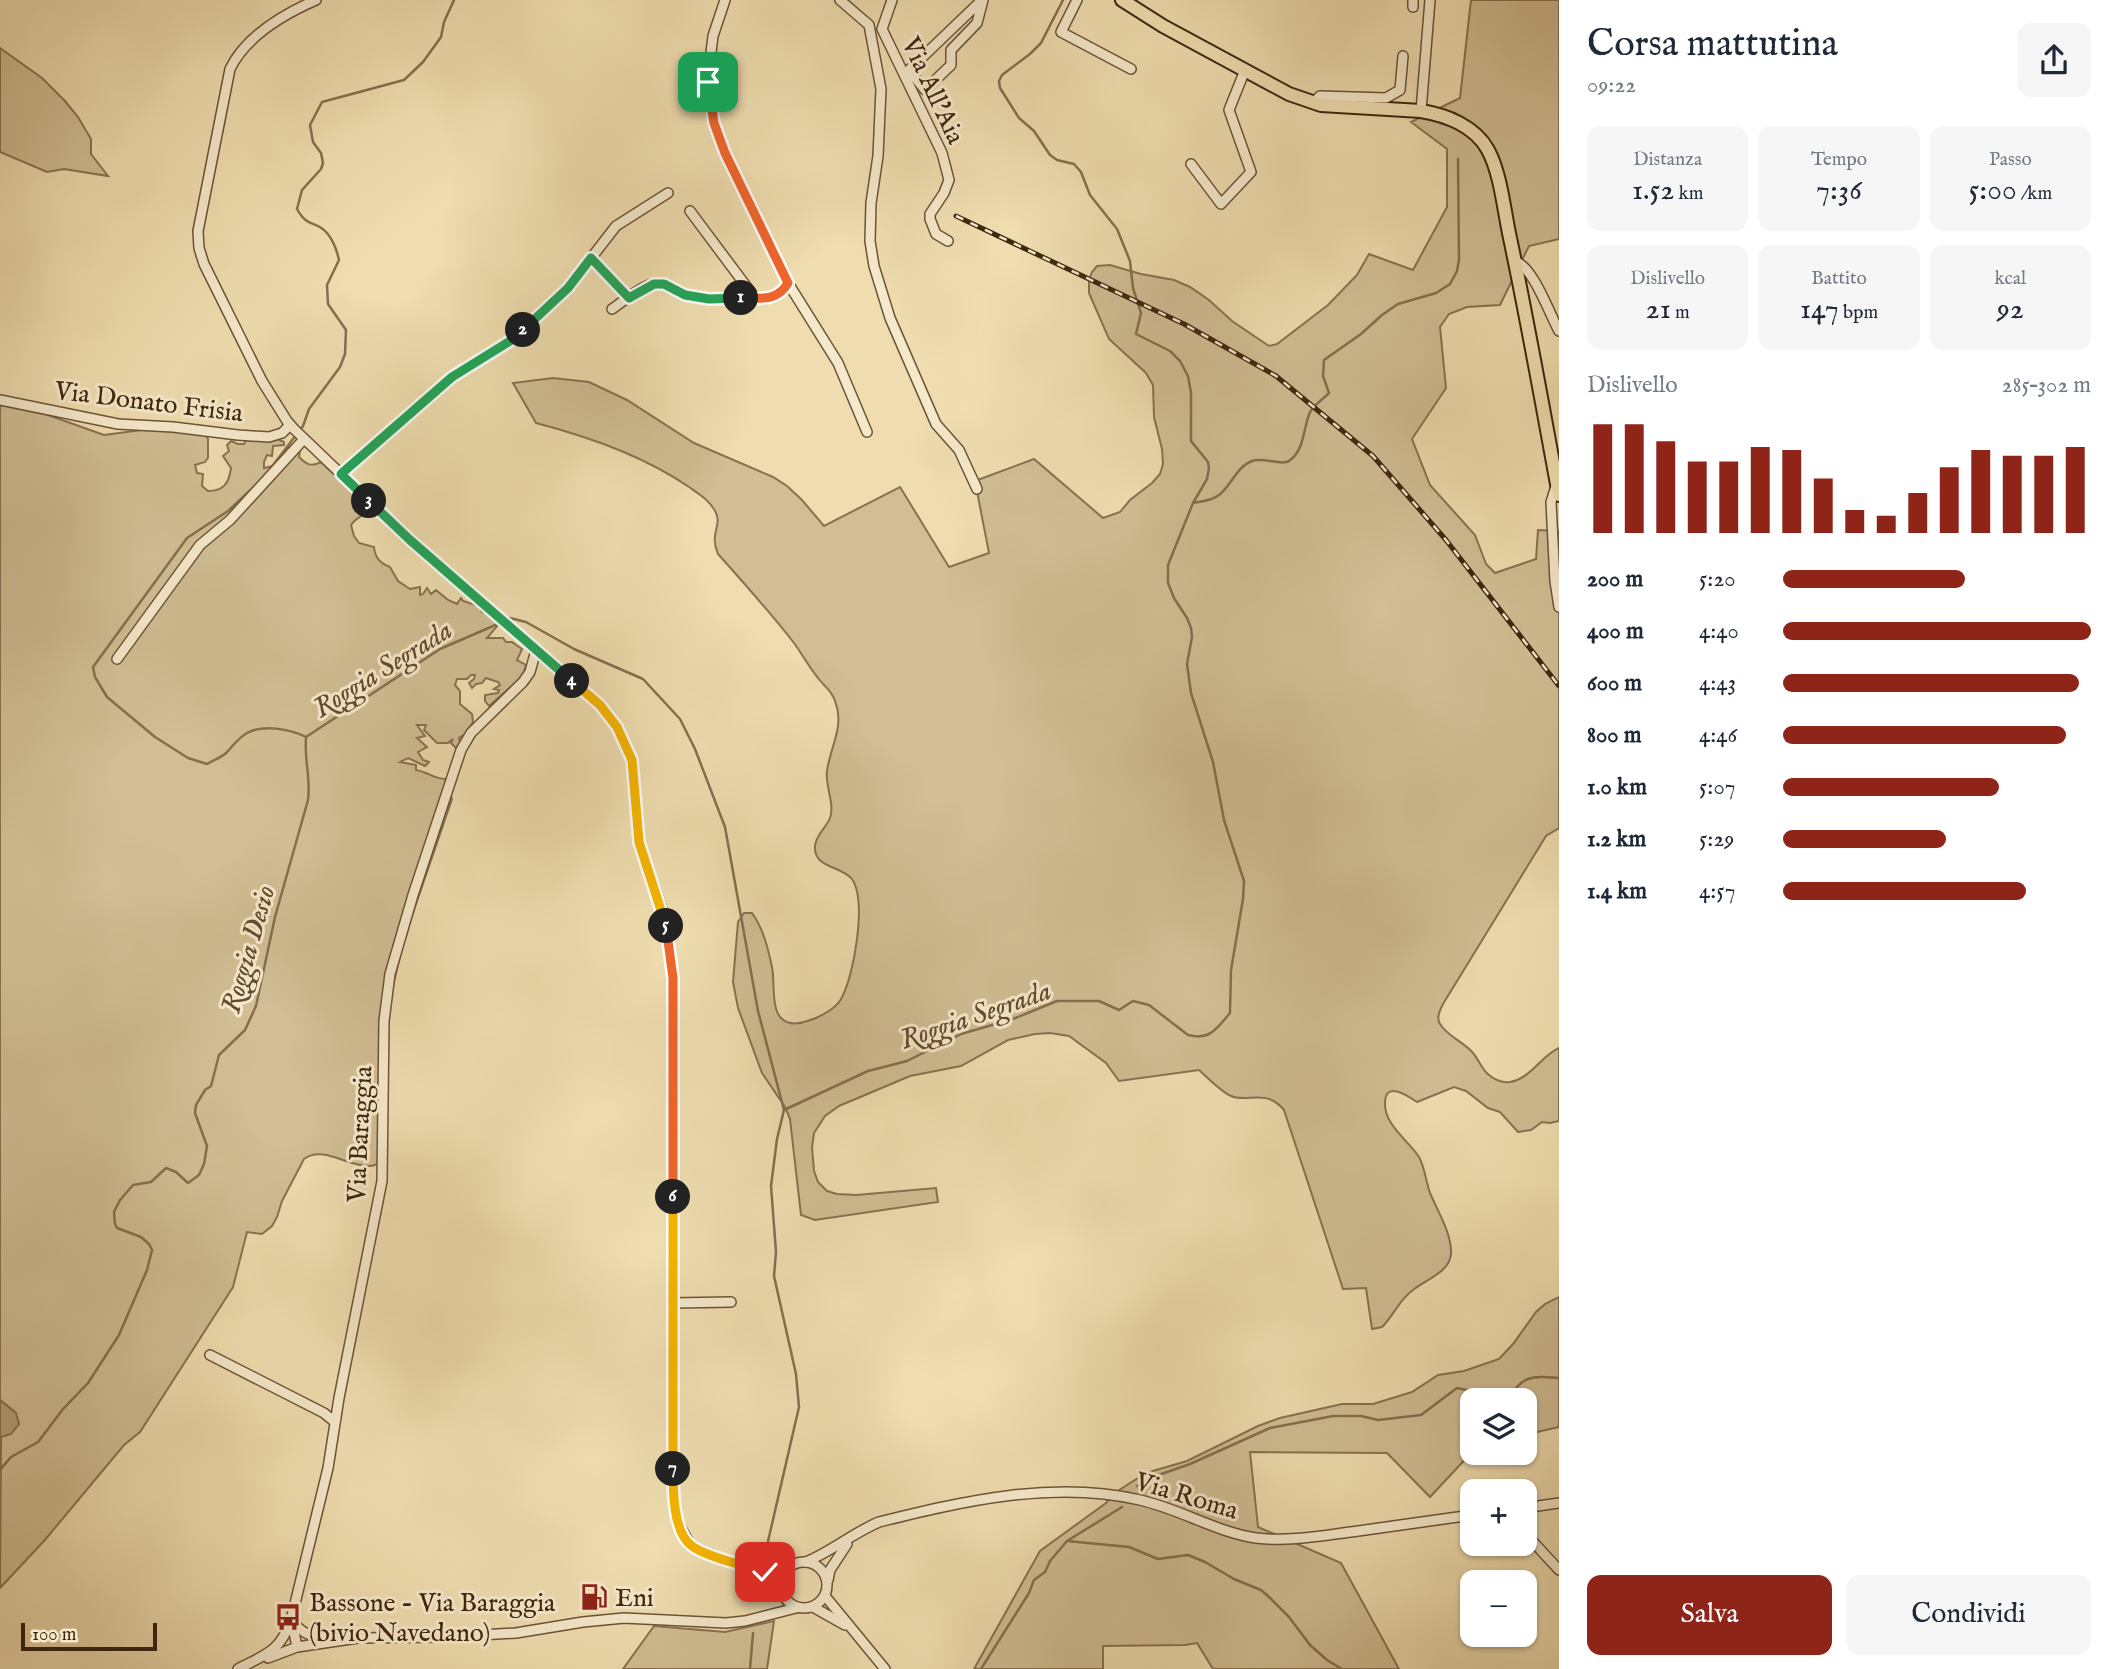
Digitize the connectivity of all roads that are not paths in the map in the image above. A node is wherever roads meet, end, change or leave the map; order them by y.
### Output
1 (316, 0) edge
2 (725, 0) edge
3 (839, 0) edge
4 (892, 0) edge
5 (983, 0) edge
6 (1077, 0) edge
7 (1122, 0) edge
8 (1430, 0) edge
9 (1140, 5) edge
10 (1403, 56) dead end
11 (1131, 69) dead end
12 (1245, 70) junction
13 (1314, 102) junction
14 (1421, 111) junction
15 (1191, 164) dead end
16 (668, 193) dead end
17 (690, 211) dead end
18 (948, 240) dead end
19 (591, 258) junction
20 (1515, 261) junction
21 (788, 283) junction
22 (629, 298) junction
23 (755, 298) junction
24 (612, 309) dead end
25 (1559, 331) edge
26 (0, 400) edge
27 (292, 427) junction
28 (867, 432) dead end
29 (303, 438) junction
30 (341, 474) junction
31 (977, 489) dead end
32 (1558, 489) edge
33 (1559, 607) edge
34 (536, 650) junction
35 (117, 659) dead end
36 (731, 1302) dead end
37 (673, 1303) junction
38 (210, 1355) dead end
39 (335, 1422) junction
40 (1559, 1503) edge
41 (1537, 1506) edge
42 (1460, 1518) edge
43 (852, 1537) junction
44 (1537, 1546) edge
45 (806, 1562) junction
46 (786, 1570) junction
47 (1559, 1570) edge
48 (765, 1572) junction
49 (827, 1582) junction
50 (780, 1587) junction
51 (825, 1596) junction
52 (813, 1607) junction
53 (796, 1608) junction
54 (765, 1616) junction
55 (291, 1620) junction
56 (850, 1627) junction
57 (356, 1639) junction
58 (297, 1647) junction
59 (239, 1668) edge
60 (885, 1669) edge

1 - 27 street
2 - 21 street
3 - 31 street
4 - 18 street, Via All'Aia
5 - 5 street
6 - 11 street
7 - 9 main road
8 - 14 street
9 - 12 main road
10 - 13 street
12 - 13 main road
12 - 15 street
13 - 14 main road
14 - 20 main road
16 - 19 street
17 - 23 street
19 - 22 street
19 - 30 street
20 - 25 street
20 - 32 main road
21 - 23 street
21 - 28 street
22 - 23 street
22 - 24 street
26 - 27 street, Via Donato Frisia
27 - 29 street
29 - 30 street
29 - 35 street
30 - 34 street
32 - 33 street
34 - 37 street
34 - 39 street, Via Baraggia
36 - 37 street
37 - 48 street
38 - 39 street
39 - 55 street, Via Baraggia
40 - 41 street
42 - 43 street, Via Roma
43 - 45 street, Via Roma
43 - 49 street, Via Roma
44 - 47 street
45 - 46 street
45 - 49 street
46 - 48 street
46 - 50 street
48 - 50 street
49 - 51 street
50 - 53 street
50 - 54 street
51 - 52 street
51 - 56 street
52 - 53 street
52 - 56 street
53 - 54 street, Via Baraggia
54 - 57 street, Via Baraggia
55 - 57 street
55 - 58 street
55 - 59 street, Via Baraggia
56 - 60 street
57 - 58 street, Via Baraggia
58 - 59 street, Via Baraggia

